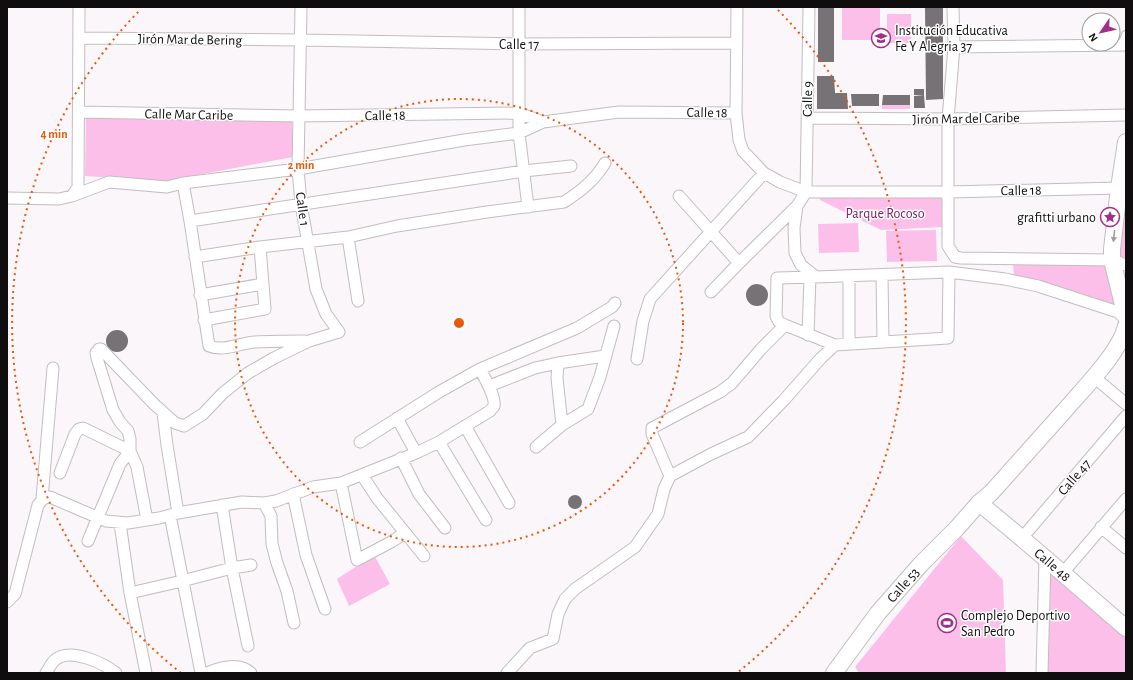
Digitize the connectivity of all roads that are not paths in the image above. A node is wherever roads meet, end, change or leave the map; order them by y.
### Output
1 (79, 7) edge
2 (301, 7) edge
3 (519, 7) edge
4 (737, 7) edge
5 (808, 7) edge
6 (953, 7) edge
7 (79, 38) junction
8 (301, 40) junction
9 (1124, 41) edge
10 (736, 43) junction
11 (519, 44) junction
12 (954, 47) junction
13 (78, 112) junction
14 (519, 113) junction
15 (736, 113) junction
16 (1126, 115) edge
17 (299, 116) junction
18 (807, 118) junction
19 (948, 119) junction
20 (543, 122) junction
21 (519, 132) junction
22 (1126, 142) edge
23 (605, 163) dead end
24 (571, 166) dead end
25 (298, 169) junction
26 (524, 171) junction
27 (764, 173) junction
28 (183, 183) junction
29 (1119, 188) junction
30 (806, 192) junction
31 (948, 192) junction
32 (72, 196) junction
33 (679, 196) dead end
34 (7, 198) edge
35 (301, 204) junction
36 (798, 206) junction
37 (528, 207) junction
38 (190, 221) junction
39 (711, 232) junction
40 (348, 236) junction
41 (307, 240) junction
42 (260, 247) junction
43 (194, 257) junction
44 (739, 263) junction
45 (1119, 263) edge
46 (949, 272) junction
47 (882, 275) junction
48 (849, 276) junction
49 (813, 277) junction
50 (263, 284) junction
51 (711, 292) dead end
52 (200, 295) junction
53 (358, 301) dead end
54 (615, 303) dead end
55 (1126, 317) edge
56 (204, 320) junction
57 (614, 326) dead end
58 (785, 326) junction
59 (1125, 327) edge
60 (808, 334) junction
61 (309, 341) junction
62 (884, 342) junction
63 (849, 344) junction
64 (835, 345) junction
65 (605, 356) junction
66 (637, 359) dead end
67 (558, 363) junction
68 (53, 368) dead end
69 (480, 369) junction
70 (1094, 377) junction
71 (489, 386) junction
72 (1126, 404) edge
73 (163, 413) junction
74 (1126, 416) edge
75 (397, 418) junction
76 (562, 425) junction
77 (465, 426) junction
78 (360, 442) dead end
79 (439, 442) junction
80 (536, 447) dead end
81 (130, 451) junction
82 (416, 453) junction
83 (401, 458) junction
84 (60, 474) dead end
85 (362, 475) junction
86 (670, 476) junction
87 (341, 483) junction
88 (293, 494) junction
89 (1126, 498) edge
90 (42, 499) junction
91 (264, 503) junction
92 (509, 503) dead end
93 (980, 503) junction
94 (222, 505) junction
95 (174, 514) junction
96 (96, 518) junction
97 (147, 520) junction
98 (486, 520) dead end
99 (120, 522) junction
100 (1101, 527) junction
101 (444, 528) dead end
102 (405, 533) junction
103 (1022, 538) junction
104 (88, 541) dead end
105 (1126, 548) edge
106 (424, 556) dead end
107 (1045, 558) junction
108 (251, 565) dead end
109 (232, 568) junction
110 (1062, 574) junction
111 (182, 581) junction
112 (130, 593) junction
113 (7, 602) edge
114 (325, 609) dead end
115 (294, 623) dead end
116 (1126, 628) edge
117 (248, 646) dead end
118 (46, 673) edge
119 (116, 673) edge
120 (146, 673) edge
121 (201, 673) edge
122 (207, 673) edge
123 (251, 673) edge
124 (507, 673) edge
125 (834, 673) edge
126 (1042, 673) edge

1 - 7 street
2 - 8 street, Calle 1
3 - 11 street
4 - 10 street
5 - 18 street, Calle 9
6 - 12 street
7 - 8 street, Jirón Mar de Bering
7 - 13 street
8 - 11 street, Calle 17
8 - 17 street, Calle 1
9 - 12 street
10 - 11 street, Calle 17
10 - 15 street
11 - 14 street
12 - 19 street
13 - 17 street, Calle Mar Caribe
13 - 32 street
14 - 17 street, Calle 18
14 - 20 street, Calle 18
14 - 21 street
15 - 20 street, Calle 18
15 - 27 street, Calle 18
16 - 19 street, Jirón Mar del Caribe
17 - 25 street, Calle 1
18 - 19 street, Jirón Mar del Caribe
18 - 30 street, Calle 9
19 - 31 street
20 - 21 street
21 - 25 street
21 - 26 street
22 - 29 street
23 - 37 street
24 - 26 street
25 - 28 street
25 - 35 street, Calle 1
26 - 35 street
26 - 37 street
27 - 30 street, Calle 18
27 - 39 street
28 - 32 street
28 - 38 street
29 - 31 street, Calle 18
29 -> 45 street
30 - 31 street, Calle 18
30 - 36 street
31 - 45 street
32 - 34 street
33 - 39 street
35 - 38 street
35 - 41 street, Calle 1
36 - 44 street
36 - 49 street
37 - 40 street
38 - 43 street
39 - 44 street
39 - 66 street
40 - 41 street
40 - 53 street
41 - 42 street
41 - 61 street, Calle 1
42 - 43 street
42 - 50 street
43 - 52 street
44 - 51 street
45 - 55 street
46 - 47 street
46 - 59 street
46 - 62 street
47 - 48 street
47 - 62 street
48 - 49 street
48 - 63 street
49 - 58 street
49 - 60 street
50 - 52 street
50 - 56 street
52 - 56 street
54 - 69 street
56 - 61 street
57 - 65 street
58 - 60 street
58 - 86 street
59 - 70 street, Calle 53
59 - 93 street, Calle 53
60 - 64 street
61 - 73 street
62 - 63 street
63 - 64 street
64 - 86 street
65 - 67 street
65 - 76 street
67 - 71 street
67 - 76 street
68 - 90 street
69 - 71 street
69 - 75 street
70 - 72 street
70 - 93 street, Calle 53
71 - 77 street
73 - 81 street
73 - 95 street
74 - 103 street, Calle 47
75 - 78 street
75 - 82 street
76 - 80 street
77 - 79 street
77 - 92 street
79 - 82 street
79 - 98 street
81 - 84 street
81 - 96 street
81 - 97 street
82 - 83 street
83 - 85 street
83 - 101 street
85 - 87 street
85 - 102 street
86 - 124 street
87 - 88 street
87 - 102 street
88 - 91 street
88 - 114 street
89 - 100 street
90 - 96 street
90 - 113 street
91 - 94 street
91 - 115 street
93 - 103 street, Calle 48
93 - 125 street, Calle 53
94 - 95 street
94 - 109 street
95 - 97 street
95 - 111 street
96 - 99 street
96 - 104 street
97 - 99 street
99 - 112 street
100 - 105 street
100 - 110 street
102 - 106 street
103 - 107 street, Calle 48
107 - 110 street, Calle 48
107 - 126 street
108 - 109 street
109 - 111 street
109 - 117 street
110 - 116 street, Calle 48
111 - 112 street
111 - 121 street
112 - 120 street
118 - 119 street
122 - 123 street

